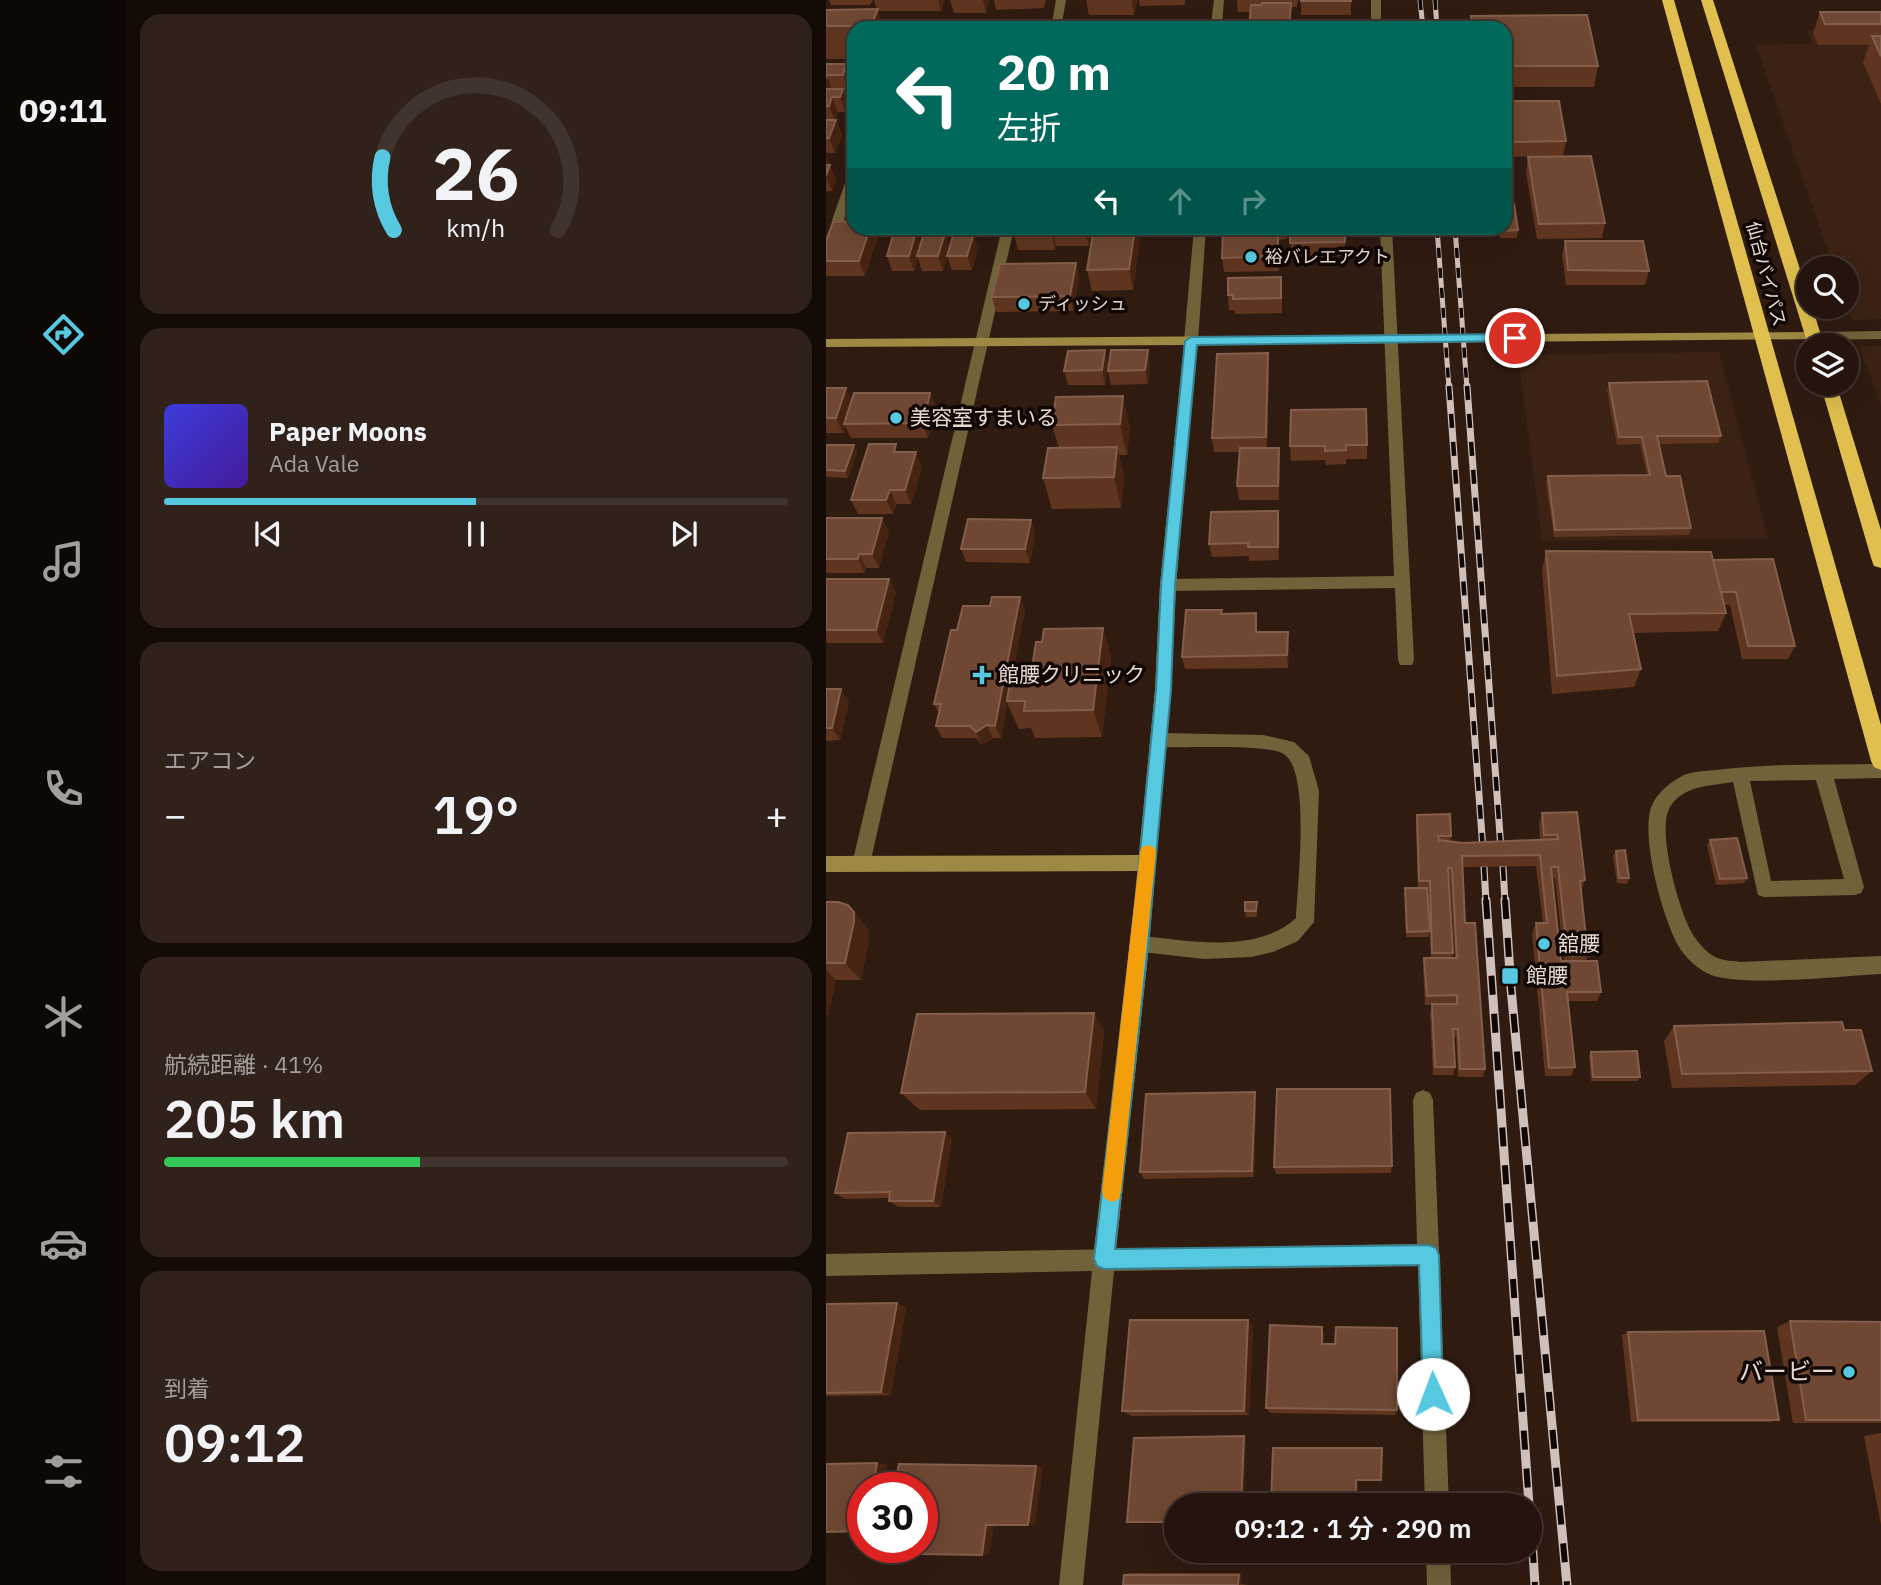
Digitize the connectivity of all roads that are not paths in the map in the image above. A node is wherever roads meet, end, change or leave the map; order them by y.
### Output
1 (1061, 0) edge
2 (1219, 0) edge
3 (1376, 0) edge
4 (1668, 0) edge
5 (1707, 0) edge
6 (1057, 21) edge
7 (1217, 21) edge
8 (1376, 21) edge
9 (847, 189) edge
10 (832, 220) edge
11 (1007, 235) edge
12 (1199, 235) edge
13 (1386, 235) edge
14 (1813, 333) edge
15 (1881, 335) edge
16 (1761, 337) junction
17 (1859, 337) edge
18 (1391, 339) junction
19 (1796, 339) edge
20 (984, 341) junction
21 (1191, 341) junction
22 (826, 343) edge
23 (1832, 396) edge
24 (1881, 561) edge
25 (1402, 582) junction
26 (1168, 585) junction
27 (1406, 660) dead end
28 (1158, 740) junction
29 (1881, 761) edge
30 (1881, 771) edge
31 (1823, 772) junction
32 (1740, 774) junction
33 (1147, 863) junction
34 (826, 864) edge
35 (861, 864) junction
36 (1140, 945) junction
37 (1881, 965) edge
38 (1423, 1100) dead end
39 (1429, 1255) junction
40 (1104, 1259) junction
41 (826, 1265) edge
42 (1437, 1493) edge
43 (1438, 1563) edge
44 (1072, 1585) edge
45 (1439, 1585) edge

1 - 6 street
2 - 7 street
3 - 8 street
4 - 16 highway, 仙台バイパス
5 - 14 highway, 仙台バイパス
9 - 10 street
11 - 20 street
12 - 21 street
13 - 18 street
15 - 17 street
16 - 18 street
16 - 19 street
16 - 29 highway, 仙台バイパス
18 - 21 street
18 - 25 street
20 - 21 street
20 - 22 street
20 - 35 street
21 - 26 street
23 - 24 highway
25 - 26 street
25 - 27 street
26 - 28 street
28 - 33 street
28 - 36 street
30 - 31 street
31 - 32 street
31 - 32 street
32 - 37 street
33 - 35 street
33 - 36 street
34 - 35 street
36 - 40 street
38 - 39 street
39 - 40 street
39 - 42 street
40 - 41 street
40 - 44 street
43 - 45 street

